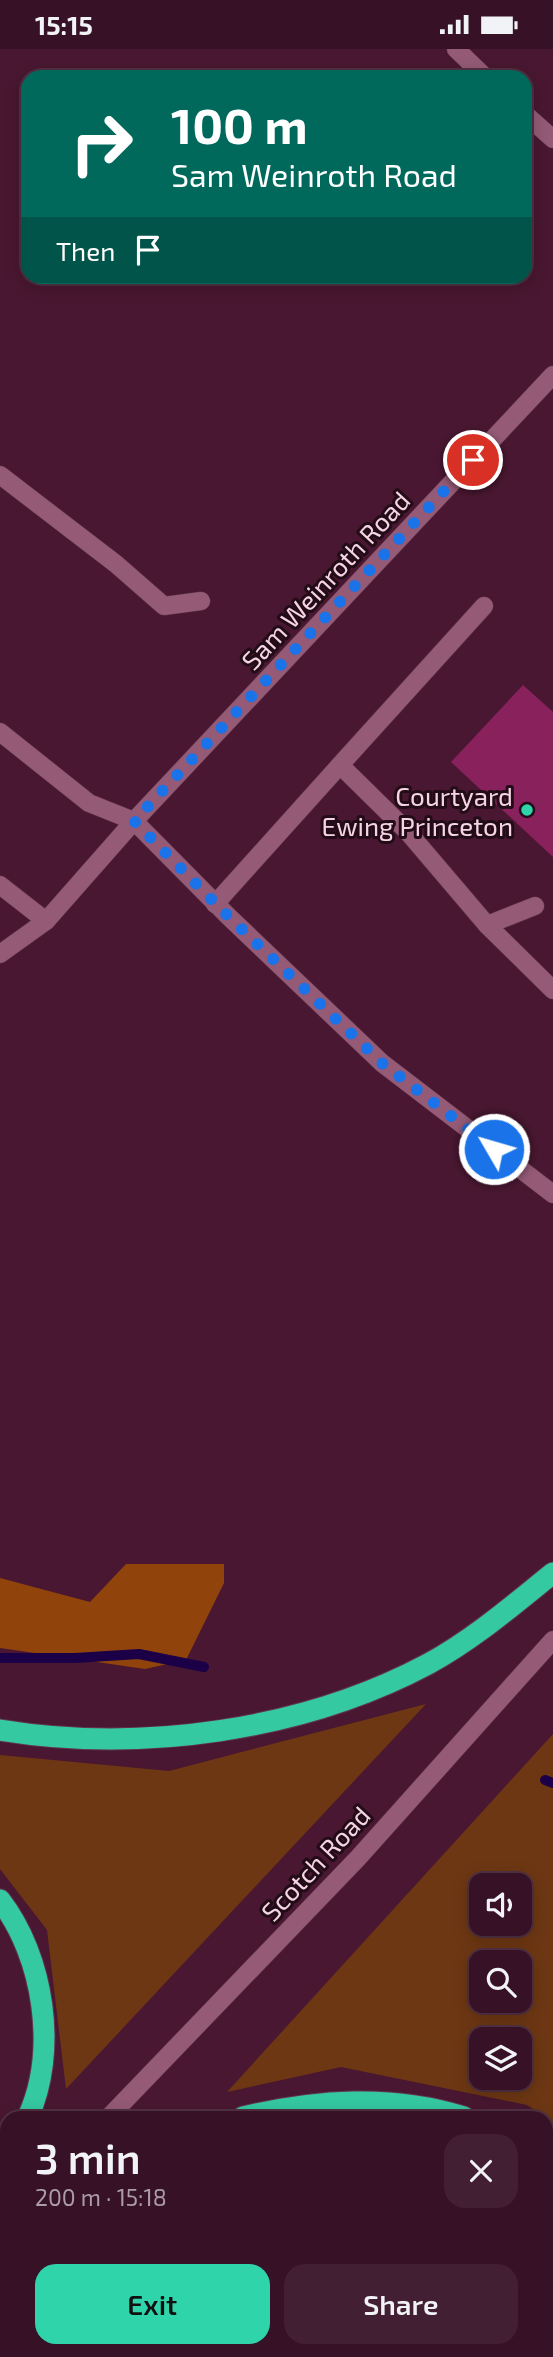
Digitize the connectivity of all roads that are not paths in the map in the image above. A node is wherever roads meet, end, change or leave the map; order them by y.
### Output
1 (456, 49) edge
2 (478, 70) edge
3 (532, 120) edge
4 (553, 139) edge
5 (553, 375) edge
6 (0, 475) edge
7 (201, 601) dead end
8 (484, 606) dead end
9 (0, 731) edge
10 (340, 765) junction
11 (134, 821) junction
12 (0, 885) edge
13 (215, 904) junction
14 (535, 906) dead end
15 (46, 921) junction
16 (487, 925) junction
17 (0, 954) edge
18 (553, 990) edge
19 (553, 1194) edge
20 (553, 1573) edge
21 (553, 1640) edge
22 (0, 1730) edge
23 (0, 1900) edge
24 (30, 2111) edge
25 (115, 2111) edge
26 (269, 2111) edge
27 (437, 2111) edge

1 - 2 main road
3 - 4 main road
5 - 11 main road, Sam Weinroth Road
6 - 7 main road
8 - 10 main road
9 - 11 main road
10 - 13 main road
10 - 16 main road
11 - 13 main road
11 - 15 main road, Sam Weinroth Road
12 - 15 main road
13 - 19 main road
14 - 16 main road
15 - 17 main road, Sam Weinroth Road
16 - 18 main road
20 - 22 highway
21 - 25 main road, Scotch Road
23 - 24 highway
26 - 27 highway

